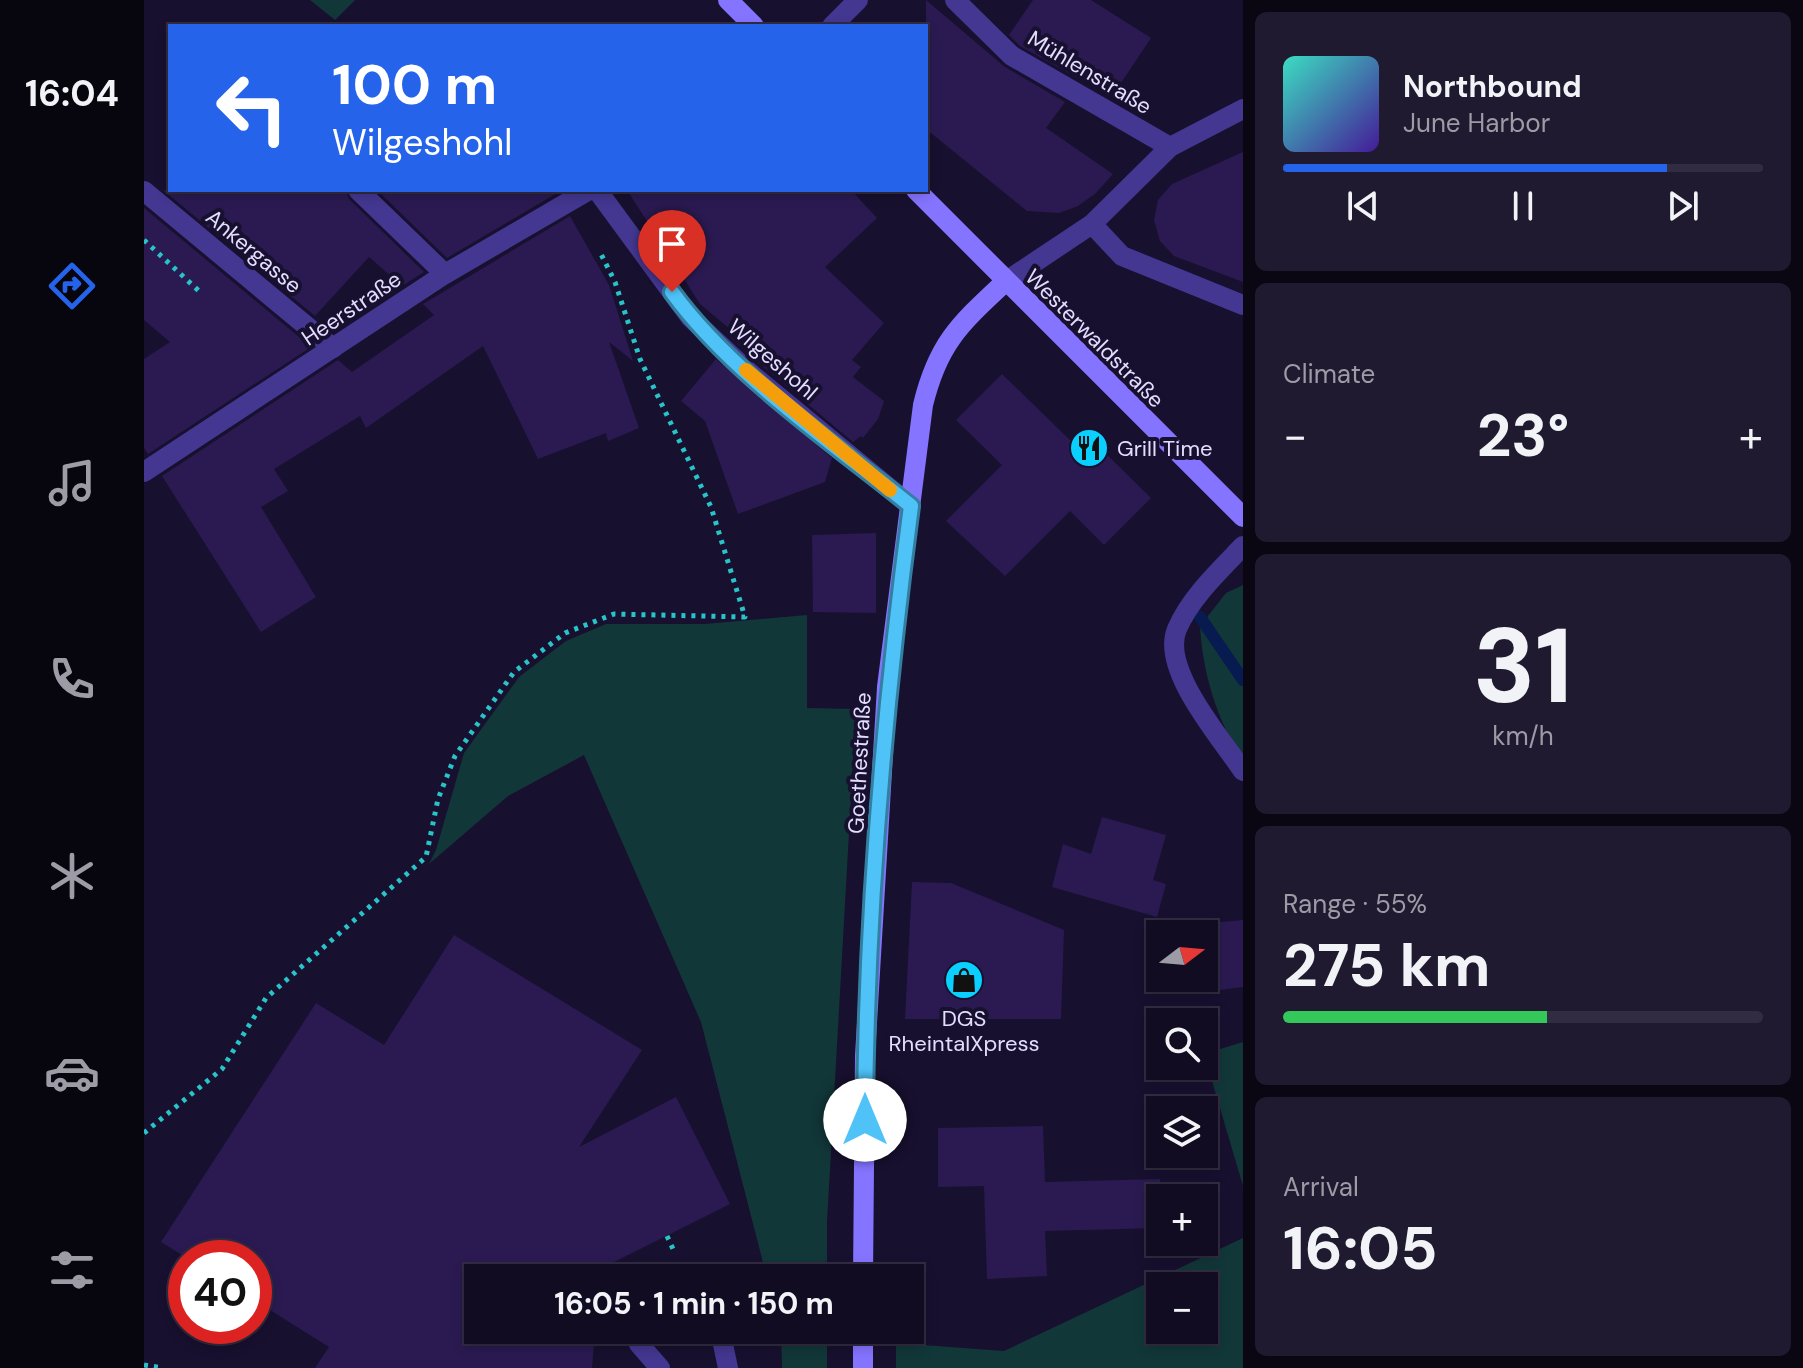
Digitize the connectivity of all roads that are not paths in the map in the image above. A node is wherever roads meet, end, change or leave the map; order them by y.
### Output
1 (728, 0) edge
2 (858, 0) edge
3 (955, 0) edge
4 (752, 24) edge
5 (834, 24) edge
6 (1243, 109) edge
7 (1170, 147) junction
8 (144, 191) edge
9 (360, 192) edge
10 (586, 192) edge
11 (598, 192) edge
12 (918, 192) edge
13 (1092, 224) junction
14 (445, 274) junction
15 (1005, 282) junction
16 (1243, 305) edge
17 (333, 348) junction
18 (144, 472) edge
19 (911, 506) junction
20 (1243, 517) edge
21 (1243, 546) edge
22 (1243, 771) edge
23 (863, 1264) edge
24 (639, 1344) edge
25 (723, 1344) edge
26 (863, 1344) edge
27 (660, 1368) edge
28 (728, 1368) edge
29 (863, 1368) edge

1 - 4 street
2 - 5 street
3 - 7 street, Mühlenstraße
6 - 7 street
7 - 13 street
8 - 17 street, Ankergasse
9 - 14 street
10 - 14 street, Heerstraße
11 - 19 street, Wilgeshohl
12 - 15 street, Westerwaldstraße
13 - 15 street
13 - 16 street
14 - 17 street, Heerstraße
15 - 19 street, Goethestraße
15 - 20 street, Westerwaldstraße
17 - 18 street, Heerstraße
19 - 23 street, Goethestraße
21 - 22 street
24 - 27 street
25 - 28 street
26 - 29 street

